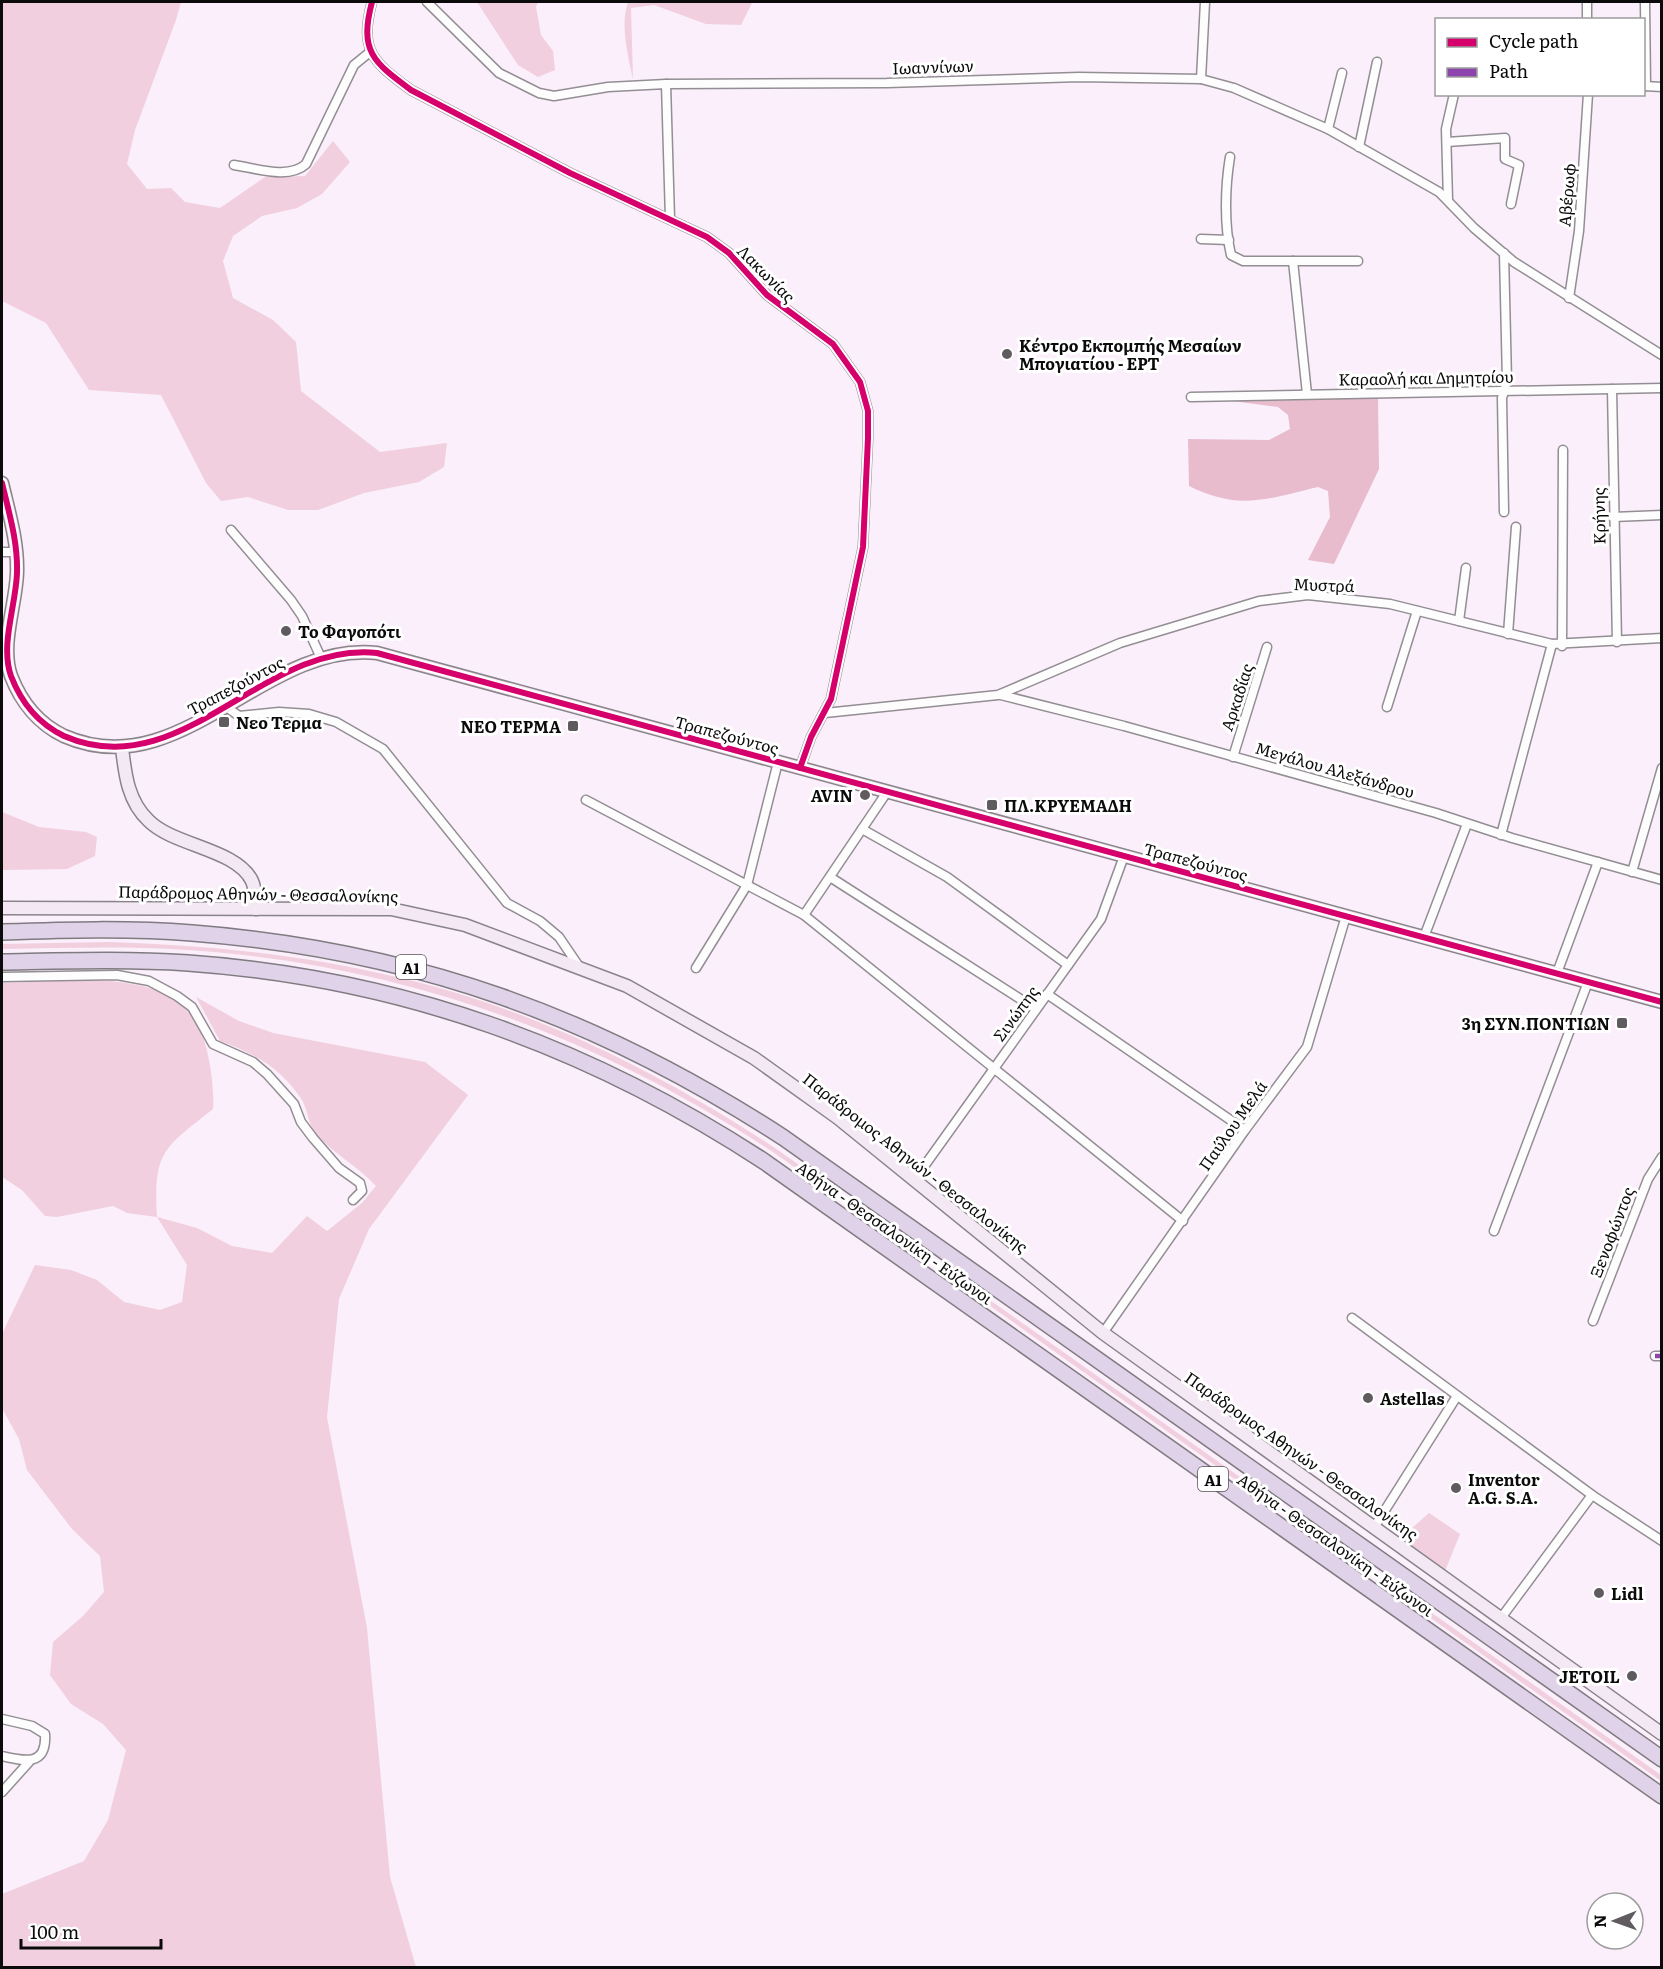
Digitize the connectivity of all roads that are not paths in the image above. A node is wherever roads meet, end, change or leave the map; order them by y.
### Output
1 (372, 2) edge
2 (427, 2) edge
3 (1205, 2) edge
4 (1587, 2) edge
5 (1645, 2) edge
6 (1587, 18) edge
7 (370, 52) junction
8 (1377, 62) dead end
9 (1342, 73) dead end
10 (1201, 79) junction
11 (666, 84) junction
12 (1645, 86) edge
13 (1662, 87) edge
14 (1454, 96) edge
15 (1588, 96) edge
16 (1328, 129) junction
17 (1447, 142) junction
18 (1359, 147) junction
19 (1230, 157) dead end
20 (234, 165) dead end
21 (1448, 200) junction
22 (1511, 204) dead end
23 (670, 219) junction
24 (1201, 239) dead end
25 (1228, 240) junction
26 (1504, 253) junction
27 (1293, 261) junction
28 (1358, 261) dead end
29 (1569, 298) junction
30 (1662, 355) edge
31 (1662, 387) edge
32 (1612, 389) junction
33 (1504, 391) junction
34 (1307, 394) junction
35 (1191, 397) dead end
36 (1563, 450) dead end
37 (2, 483) edge
38 (1504, 512) dead end
39 (1662, 515) edge
40 (1613, 517) junction
41 (1516, 527) dead end
42 (231, 530) dead end
43 (2, 552) edge
44 (17, 552) junction
45 (1466, 568) dead end
46 (1418, 611) junction
47 (1459, 621) junction
48 (1508, 634) junction
49 (1662, 638) edge
50 (1617, 642) junction
51 (1551, 644) junction
52 (1562, 646) junction
53 (1268, 647) dead end
54 (321, 658) junction
55 (6, 674) edge
56 (998, 694) junction
57 (225, 706) junction
58 (1387, 707) dead end
59 (825, 712) junction
60 (122, 748) junction
61 (1233, 756) junction
62 (778, 762) junction
63 (800, 768) junction
64 (1662, 768) edge
65 (888, 792) junction
66 (586, 800) dead end
67 (1467, 824) junction
68 (862, 829) junction
69 (1501, 835) junction
70 (1124, 856) junction
71 (1598, 862) junction
72 (1632, 872) junction
73 (830, 877) junction
74 (1662, 880) edge
75 (747, 885) junction
76 (2, 908) edge
77 (256, 909) junction
78 (804, 915) junction
79 (1346, 916) junction
80 (2, 932) edge
81 (1424, 937) junction
82 (2, 962) edge
83 (578, 965) junction
84 (1068, 965) junction
85 (696, 968) dead end
86 (1557, 973) junction
87 (2, 978) edge
88 (1588, 982) junction
89 (1047, 994) junction
90 (1662, 1002) edge
91 (1036, 1009) junction
92 (994, 1068) junction
93 (1245, 1130) junction
94 (1662, 1157) edge
95 (915, 1179) junction
96 (354, 1200) dead end
97 (1183, 1221) junction
98 (1494, 1231) dead end
99 (1352, 1318) dead end
100 (1593, 1321) dead end
101 (1103, 1334) junction
102 (1457, 1396) junction
103 (1592, 1495) junction
104 (1375, 1526) junction
105 (1662, 1541) edge
106 (1501, 1618) junction
107 (2, 1719) edge
108 (1662, 1734) edge
109 (2, 1756) edge
110 (1662, 1759) edge
111 (29, 1762) junction
112 (3, 1789) edge
113 (1662, 1796) edge

1 - 7 street
2 - 11 street, Ιωαννίνων
3 - 10 street
4 - 6 street
5 - 12 street
7 - 20 street
7 - 23 street, Λακωνίας
8 - 18 street
9 - 16 street
10 - 11 street, Ιωαννίνων
10 - 16 street, Ιωαννίνων
11 - 23 street
12 - 13 street
14 - 17 street
15 - 29 street, Αβέρωφ
16 - 18 street, Ιωαννίνων
17 - 21 street
17 - 22 street
18 - 21 street, Ιωαννίνων
19 - 25 street
21 - 26 street, Ιωαννίνων
23 - 59 street, Λακωνίας
24 - 25 street
25 - 27 street
26 - 29 street, Ιωαννίνων
26 - 33 street
27 - 28 street
27 - 34 street
29 - 30 street, Ιωαννίνων
31 - 32 street, Καραολή και Δημητρίου
32 - 33 street, Καραολή και Δημητρίου
32 - 40 street, Κρήνης
33 - 34 street, Καραολή και Δημητρίου
33 - 38 street
34 - 35 street, Καραολή και Δημητρίου
36 - 52 street
37 - 44 main road, Τραπεζούντος
39 - 40 street
40 - 50 street, Κρήνης
41 - 48 street
42 - 54 street
43 - 44 street
44 - 55 main road, Τραπεζούντος
45 - 47 street
46 - 47 street, Μυστρά
46 - 56 street, Μυστρά
46 - 58 street
47 - 48 street, Μυστρά
48 - 51 street, Μυστρά
49 - 50 street, Μυστρά
50 - 52 street, Μυστρά
51 - 52 street, Μυστρά
51 - 69 street
53 - 61 street, Αρκαδίας
54 - 57 main road, Τραπεζούντος
54 - 62 main road, Τραπεζούντος
55 - 60 main road, Τραπεζούντος
56 - 59 street
56 - 61 street, Μεγάλου Αλεξάνδρου
57 - 60 main road, Τραπεζούντος
57 - 83 street
59 - 63 street, Λακωνίας
60 - 77 main road
61 - 67 street, Μεγάλου Αλεξάνδρου
62 - 63 main road, Τραπεζούντος
62 - 75 street
63 - 65 main road, Τραπεζούντος
64 - 72 street
65 - 68 street
65 - 70 main road, Τραπεζούντος
66 - 75 street
67 - 69 street, Μεγάλου Αλεξάνδρου
67 - 81 street
68 - 73 street
68 - 84 street
69 - 71 street, Μεγάλου Αλεξάνδρου
70 - 79 main road, Τραπεζούντος
70 - 84 street, Σινώπης
71 - 72 street, Μεγάλου Αλεξάνδρου
71 - 86 street
72 - 74 street, Μεγάλου Αλεξάνδρου
73 - 78 street
73 - 91 street
75 - 78 street
75 - 85 street
76 - 77 main road, Παράδρομος Αθηνών - Θεσσαλονίκης
77 - 83 main road, Παράδρομος Αθηνών - Θεσσαλονίκης
78 - 92 street
79 - 81 main road, Τραπεζούντος
79 - 93 street, Παύλου Μελά
80 - 110 highway, Αθήνα - Θεσσαλονίκη - Εύζωνοι / Α1
81 - 86 main road, Τραπεζούντος
82 - 113 highway, Αθήνα - Θεσσαλονίκη - Εύζωνοι / Α1
83 - 95 main road, Παράδρομος Αθηνών - Θεσσαλονίκης
84 - 89 street, Σινώπης
86 - 88 main road, Τραπεζούντος
87 - 96 street
88 - 90 main road, Τραπεζούντος
88 - 98 street
89 - 91 street, Σινώπης
89 - 93 street
91 - 92 street, Σινώπης
92 - 95 street, Σινώπης
92 - 97 street
93 - 97 street, Παύλου Μελά
94 - 100 street, Ξενοφώντος
95 - 101 main road, Παράδρομος Αθηνών - Θεσσαλονίκης
97 - 101 street, Παύλου Μελά
99 - 102 street
101 - 104 main road, Παράδρομος Αθηνών - Θεσσαλονίκης
102 - 103 street
102 - 104 street
103 - 105 street
103 - 106 street
104 - 106 main road, Παράδρομος Αθηνών - Θεσσαλονίκης
106 - 108 main road, Παράδρομος Αθηνών - Θεσσαλονίκης
107 - 111 street
109 - 111 street
111 - 112 street

